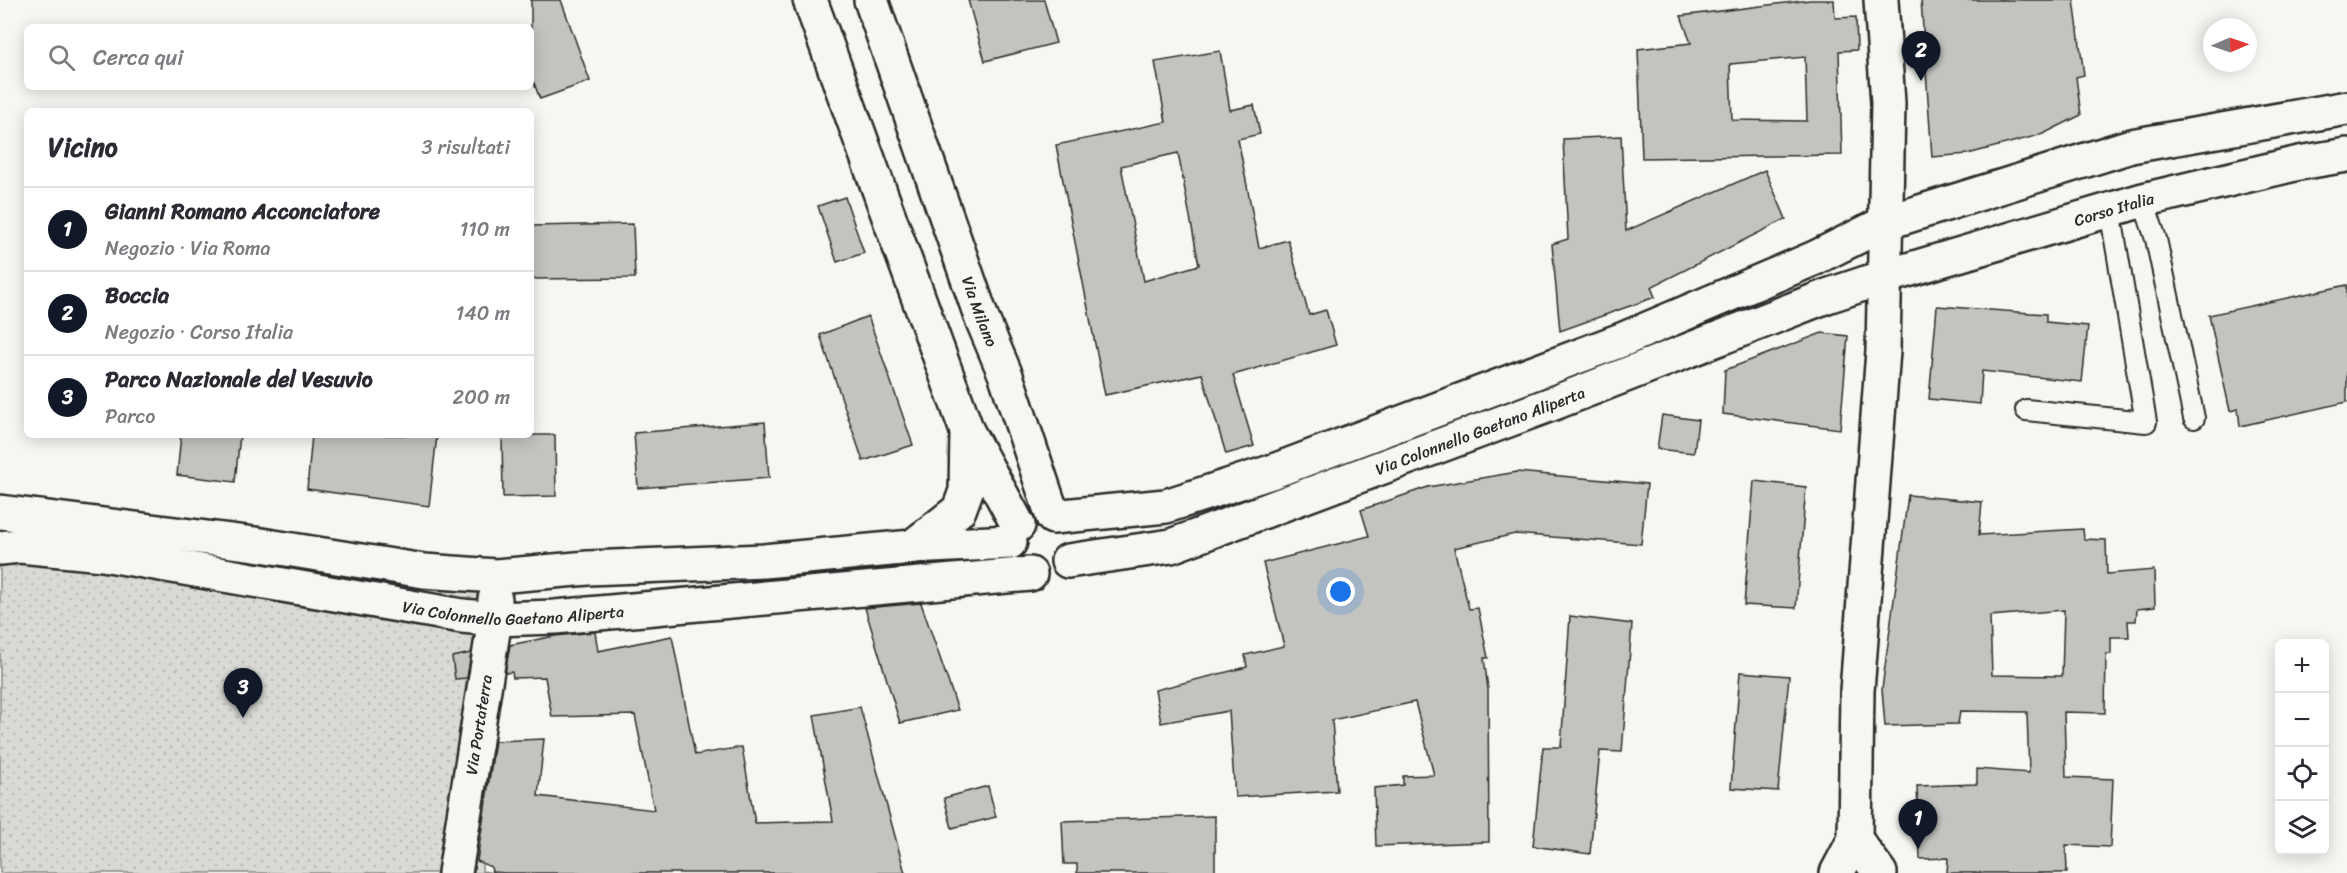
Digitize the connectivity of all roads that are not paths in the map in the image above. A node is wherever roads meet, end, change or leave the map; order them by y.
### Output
1 (810, 0) edge
2 (871, 0) edge
3 (1881, 0) edge
4 (2347, 108) edge
5 (2347, 155) edge
6 (2143, 200) junction
7 (2110, 210) junction
8 (1885, 223) junction
9 (1884, 277) junction
10 (2026, 410) dead end
11 (2194, 418) dead end
12 (968, 431) junction
13 (0, 512) edge
14 (1053, 517) junction
15 (1014, 534) junction
16 (912, 547) junction
17 (0, 548) edge
18 (1068, 561) junction
19 (1030, 574) junction
20 (496, 576) junction
21 (495, 619) junction
22 (1856, 839) junction
23 (455, 873) edge
24 (1837, 873) edge
25 (1880, 873) edge

1 - 12 street
2 - 14 street, Via Milano
3 - 8 street
4 - 8 street
5 - 6 street, Corso Italia
6 - 7 street, Corso Italia
6 - 11 lane
7 - 9 street, Corso Italia
7 - 10 lane
8 - 9 street
8 - 14 street, Via Colonnello Gaetano Aliperta
9 - 18 street, Via Colonnello Gaetano Aliperta
9 - 22 street
12 - 15 street
12 - 16 street
13 - 20 street, Via Colonnello Gaetano Aliperta
14 - 15 street
14 - 18 street
15 - 16 street, Via Colonnello Gaetano Aliperta
15 - 19 street
16 - 20 street, Via Colonnello Gaetano Aliperta
17 - 21 street, Via Colonnello Gaetano Aliperta
18 - 19 street
19 - 21 street, Via Colonnello Gaetano Aliperta
20 - 21 street, Via Portaterra
21 - 23 street, Via Portaterra
22 - 24 street
22 - 25 street

